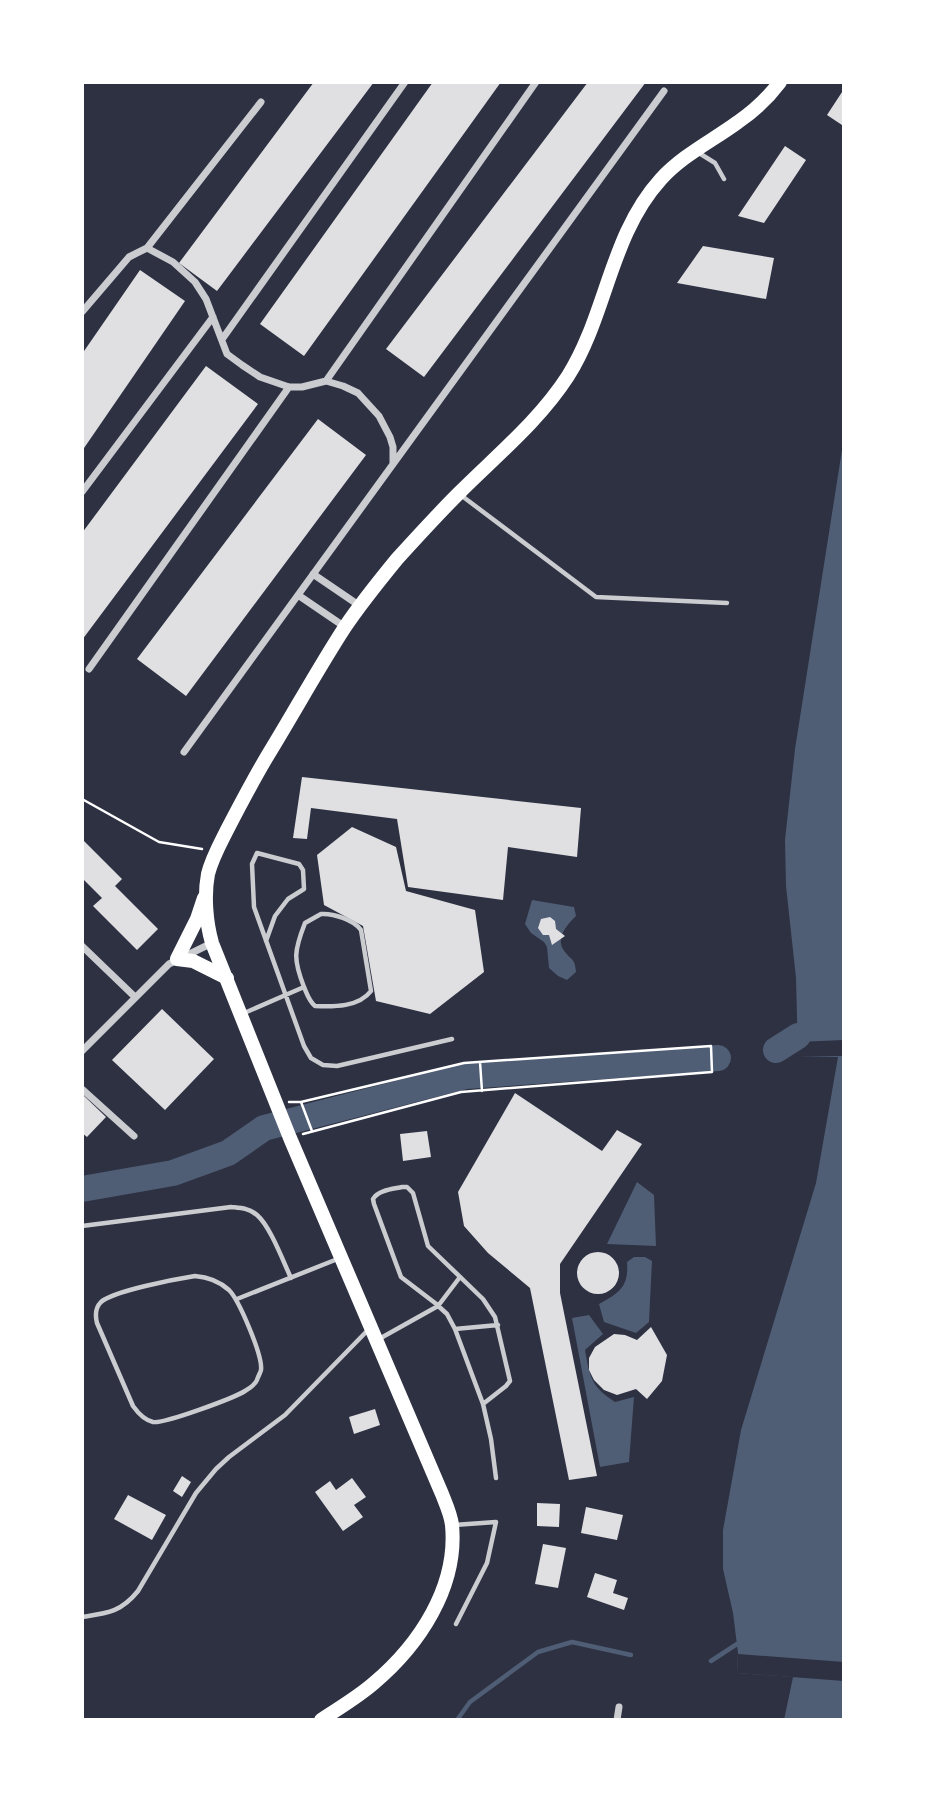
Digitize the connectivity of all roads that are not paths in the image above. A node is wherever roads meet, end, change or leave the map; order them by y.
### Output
1 (405, 82) edge
2 (536, 82) edge
3 (780, 82) edge
4 (664, 91) dead end
5 (261, 102) dead end
6 (692, 152) junction
7 (724, 179) dead end
8 (147, 248) junction
9 (82, 312) edge
10 (213, 317) junction
11 (223, 338) junction
12 (326, 381) junction
13 (289, 387) junction
14 (393, 464) junction
15 (82, 492) edge
16 (458, 493) junction
17 (313, 574) junction
18 (298, 595) junction
19 (726, 603) dead end
20 (360, 606) junction
21 (345, 627) junction
22 (89, 669) dead end
23 (184, 752) dead end
24 (207, 890) junction
25 (266, 941) junction
26 (212, 943) junction
27 (82, 946) edge
28 (177, 959) junction
29 (227, 978) junction
30 (304, 987) junction
31 (285, 994) junction
32 (135, 998) junction
33 (241, 1015) junction
34 (452, 1039) dead end
35 (82, 1051) edge
36 (82, 1089) edge
37 (134, 1136) dead end
38 (82, 1226) edge
39 (341, 1258) junction
40 (460, 1277) junction
41 (292, 1278) junction
42 (237, 1299) junction
43 (438, 1306) junction
44 (498, 1325) junction
45 (455, 1329) junction
46 (373, 1335) junction
47 (483, 1404) junction
48 (496, 1478) dead end
49 (452, 1524) junction
50 (82, 1617) edge
51 (456, 1624) dead end
52 (619, 1707) dead end
53 (321, 1720) edge
54 (617, 1720) edge

1 - 11 street
2 - 12 street
3 - 6 main road
4 - 14 street
5 - 8 street
6 - 7 lane
6 - 16 main road
8 - 9 street
8 - 10 street
10 - 11 street
10 - 15 street
11 - 13 street
12 - 13 street
12 - 14 street
13 - 22 street
14 - 17 street
16 - 19 lane
16 - 20 main road
17 - 18 street
17 - 20 street
18 - 21 street
18 - 23 street
20 - 21 main road
21 - 24 main road
24 - 26 main road
24 - 28 main road
25 - 25 lane
25 - 31 lane
26 - 28 street
26 - 29 main road
27 - 32 street
28 - 29 main road
28 - 32 street
29 - 33 main road
30 - 30 lane
30 - 31 lane
31 - 33 lane
31 - 34 lane
32 - 35 street
33 - 39 main road
36 - 37 street
38 - 41 lane
39 - 41 lane
39 - 46 main road
40 - 43 lane
40 - 43 lane
40 - 44 lane
41 - 42 lane
42 - 42 lane
43 - 45 lane
43 - 46 lane
44 - 45 lane
44 - 47 lane
45 - 47 lane
46 - 49 main road
46 - 50 lane
47 - 48 lane
49 - 51 lane
49 - 53 main road
52 - 54 street

